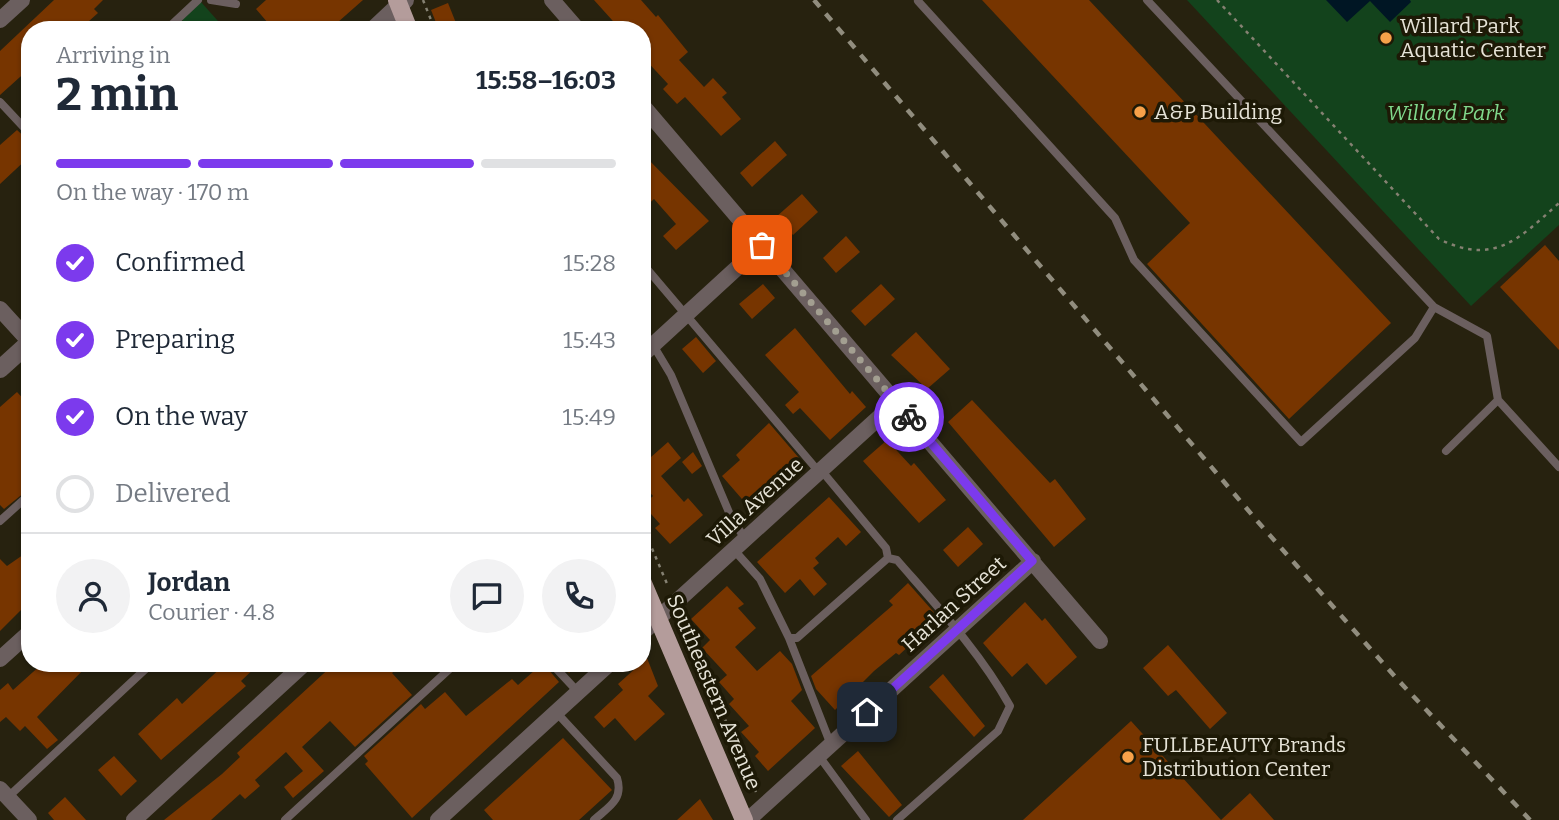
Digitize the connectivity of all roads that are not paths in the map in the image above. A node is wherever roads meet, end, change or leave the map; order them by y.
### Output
1 (22, 0) edge
2 (198, 0) edge
3 (211, 0) edge
4 (1147, 0) edge
5 (918, 1) edge
6 (400, 2) edge
7 (559, 3) edge
8 (236, 4) dead end
9 (0, 20) edge
10 (176, 21) edge
11 (382, 21) edge
12 (407, 21) edge
13 (572, 21) edge
14 (0, 102) edge
15 (651, 116) edge
16 (21, 124) edge
17 (762, 245) junction
18 (651, 273) edge
19 (1434, 307) junction
20 (0, 309) edge
21 (686, 314) junction
22 (21, 332) edge
23 (651, 346) edge
24 (21, 350) edge
25 (651, 354) edge
26 (0, 369) edge
27 (1498, 400) junction
28 (896, 402) junction
29 (1446, 451) dead end
30 (1559, 467) edge
31 (820, 471) junction
32 (21, 502) edge
33 (0, 521) edge
34 (739, 545) junction
35 (888, 558) junction
36 (1032, 561) junction
37 (651, 602) edge
38 (658, 619) junction
39 (651, 625) edge
40 (957, 630) junction
41 (789, 638) junction
42 (21, 640) edge
43 (1100, 641) dead end
44 (0, 659) edge
45 (142, 672) edge
46 (295, 672) edge
47 (446, 672) edge
48 (559, 672) edge
49 (600, 672) edge
50 (578, 692) junction
51 (556, 712) junction
52 (825, 750) junction
53 (4, 793) edge
54 (29, 820) edge
55 (134, 820) edge
56 (285, 820) edge
57 (438, 820) edge
58 (594, 820) edge
59 (746, 820) edge
60 (866, 820) edge
61 (897, 820) edge

1 - 9 street
2 - 10 lane
3 - 8 lane
4 - 19 lane
5 - 19 lane
6 - 11 street
6 - 12 main road
7 - 13 street
14 - 16 lane
15 - 17 street
17 - 21 street
17 - 28 street
18 - 21 lane
19 - 27 lane
20 - 22 street
21 - 23 street
21 - 31 lane
24 - 26 street
25 - 34 lane
27 - 29 lane
27 - 30 lane
28 - 31 street, Villa Avenue
28 - 36 street
31 - 34 street, Villa Avenue
31 - 35 lane
32 - 33 lane
34 - 38 street, Villa Avenue
34 - 41 lane
35 - 40 lane
35 - 41 lane
36 - 40 street, Harlan Street
36 - 43 street
37 - 38 main road, Southeastern Avenue
38 - 39 street, Villa Avenue
38 - 59 main road, Southeastern Avenue
40 - 52 street, Harlan Street
40 - 61 lane
41 - 52 lane
42 - 44 street
45 - 53 lane
46 - 55 street
47 - 56 lane
48 - 50 lane
49 - 50 street
50 - 51 street
51 - 57 street
51 - 58 lane
52 - 59 street, Harlan Street
52 - 60 lane
53 - 54 street

